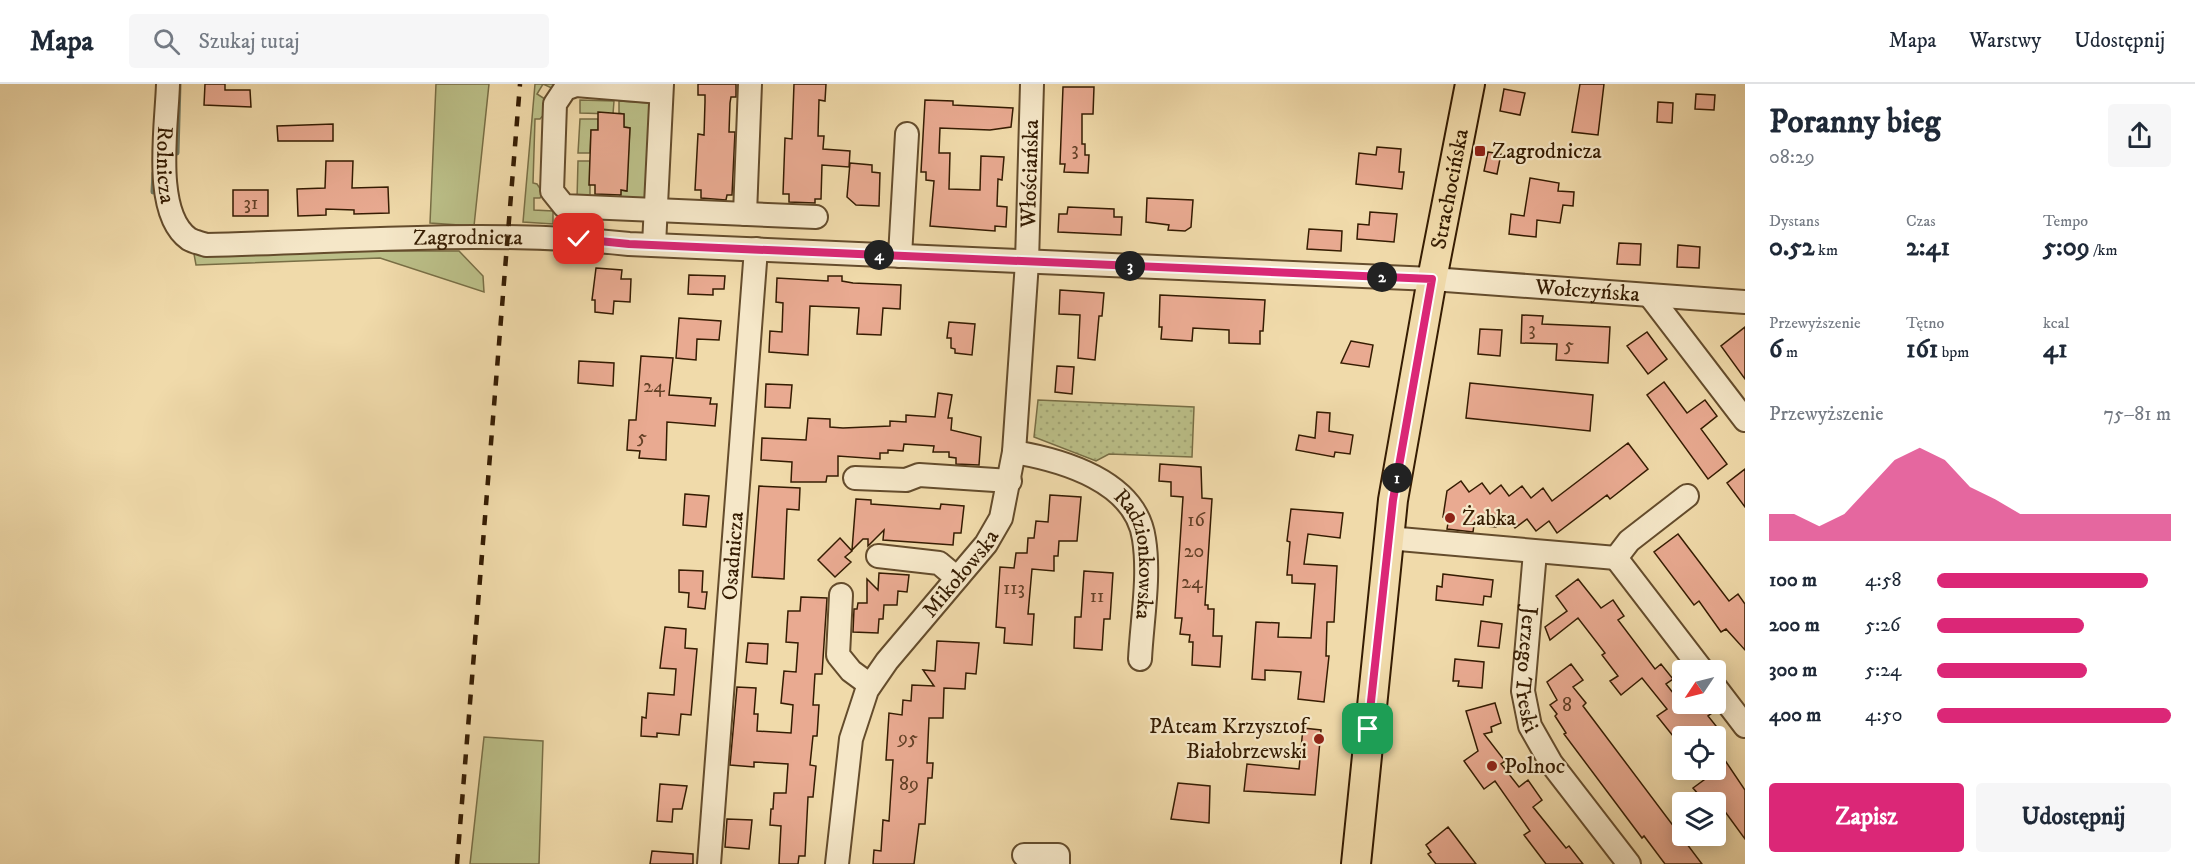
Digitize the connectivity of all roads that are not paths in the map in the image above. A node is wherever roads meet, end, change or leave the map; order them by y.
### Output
1 (168, 84) edge
2 (750, 84) edge
3 (1032, 84) edge
4 (1470, 84) edge
5 (661, 88) edge
6 (907, 134) dead end
7 (656, 210) junction
8 (745, 214) junction
9 (816, 217) dead end
10 (188, 238) joint
11 (654, 244) junction
12 (756, 249) junction
13 (900, 256) junction
14 (1027, 262) junction
15 (1432, 279) junction
16 (1650, 296) junction
17 (1745, 302) edge
18 (1745, 420) edge
19 (1014, 452) junction
20 (855, 477) dead end
21 (1010, 481) junction
22 (1687, 496) dead end
23 (1388, 538) junction
24 (1535, 552) junction
25 (878, 556) dead end
26 (1616, 558) junction
27 (957, 578) junction
28 (841, 595) dead end
29 (1140, 658) dead end
30 (1694, 660) edge
31 (870, 685) junction
32 (1726, 701) edge
33 (1745, 726) edge
34 (1024, 855) dead end
35 (709, 864) edge
36 (837, 864) edge
37 (1058, 864) edge
38 (1356, 864) edge
39 (1629, 864) edge

1 - 10 street, Rolnicza
2 - 8 street
3 - 14 street, Włościańska
4 - 15 main road, Strachocińska
5 - 7 street
5 - 7 street
6 - 13 street
7 - 8 street
7 - 11 street
8 - 9 street
10 - 11 street, Zagrodnicza
11 - 12 street, Zagrodnicza
12 - 13 street, Zagrodnicza
12 - 35 street, Osadnicza
13 - 14 street, Zagrodnicza
14 - 15 street, Zagrodnicza
14 - 19 street, Mikołowska
15 - 16 street, Wołczyńska
15 - 23 main road, Strachocińska
16 - 17 street, Wołczyńska
16 - 18 street
19 - 21 street, Mikołowska
19 - 29 street, Radzionkowska
20 - 21 street
21 - 27 street, Mikołowska
22 - 26 street
23 - 24 street
23 - 38 main road, Strachocińska
24 - 26 street
24 - 39 street, Jerzego Treski
25 - 27 street
26 - 30 street
27 - 31 street, Mikołowska
28 - 31 street
31 - 36 street, Mikołowska
32 - 33 street
34 - 37 street

